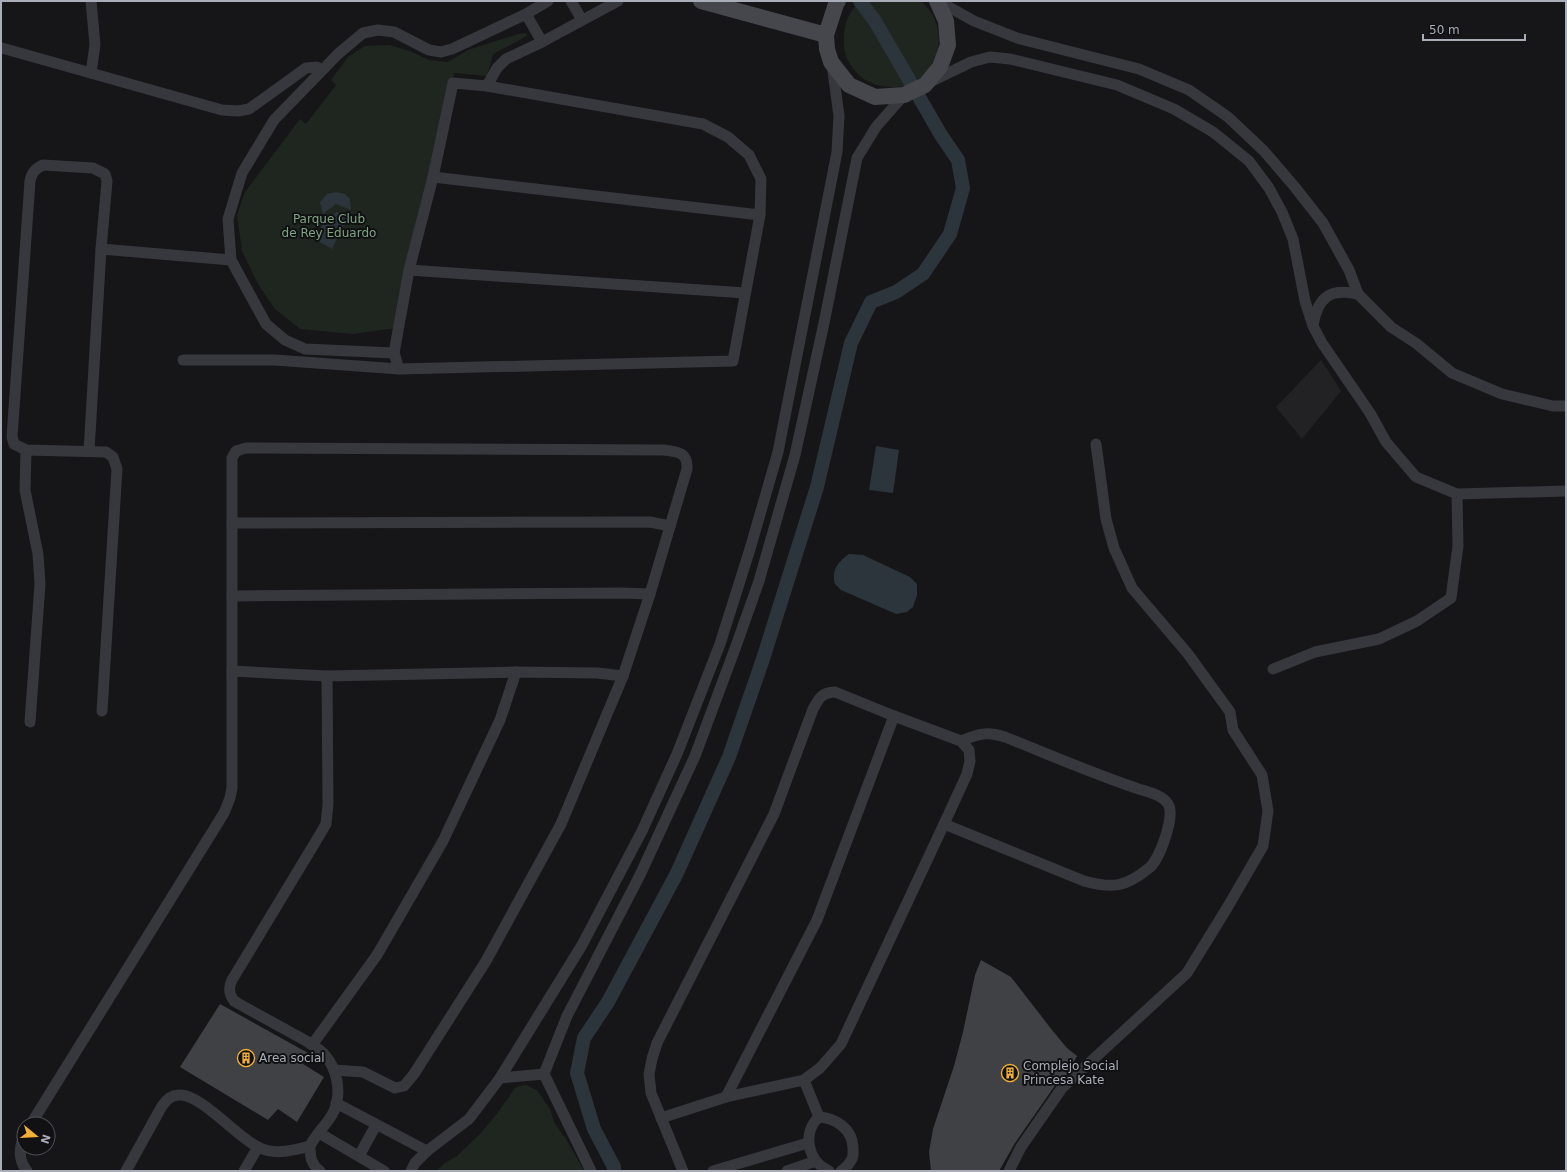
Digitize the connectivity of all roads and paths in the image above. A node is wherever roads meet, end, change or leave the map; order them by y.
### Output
1 (91, 1) edge
2 (548, 1) edge
3 (571, 1) edge
4 (618, 1) edge
5 (701, 1) edge
6 (938, 1) edge
7 (833, 2) edge
8 (526, 14) junction
9 (582, 20) junction
10 (826, 35) junction
11 (542, 42) junction
12 (2, 48) edge
13 (832, 62) junction
14 (321, 71) junction
15 (92, 73) junction
16 (925, 85) junction
17 (486, 86) junction
18 (904, 96) junction
19 (433, 177) junction
20 (760, 215) junction
21 (102, 249) junction
22 (231, 260) junction
23 (409, 270) junction
24 (745, 293) junction
25 (1358, 294) junction
26 (1313, 326) junction
27 (394, 353) junction
28 (183, 360) dead end
29 (400, 369) junction
30 (1566, 406) edge
31 (1096, 444) dead end
32 (26, 450) junction
33 (89, 451) junction
34 (1566, 491) edge
35 (1457, 494) junction
36 (232, 523) junction
37 (670, 526) junction
38 (650, 594) junction
39 (232, 596) junction
40 (1273, 669) dead end
41 (232, 671) junction
42 (516, 672) junction
43 (327, 676) junction
44 (623, 676) junction
45 (102, 711) dead end
46 (894, 716) junction
47 (30, 722) dead end
48 (961, 741) junction
49 (944, 824) junction
50 (312, 1045) junction
51 (334, 1070) junction
52 (544, 1074) junction
53 (500, 1078) junction
54 (804, 1080) junction
55 (726, 1097) junction
56 (336, 1103) junction
57 (36, 1116) edge
58 (819, 1117) junction
59 (661, 1118) junction
60 (376, 1125) junction
61 (320, 1132) junction
62 (808, 1144) junction
63 (310, 1146) junction
64 (258, 1147) junction
65 (427, 1151) junction
66 (20, 1156) edge
67 (359, 1156) junction
68 (816, 1161) junction
69 (852, 1167) edge
70 (26, 1171) edge
71 (126, 1171) edge
72 (244, 1171) edge
73 (320, 1171) edge
74 (384, 1171) edge
75 (411, 1171) edge
76 (591, 1171) edge
77 (683, 1171) edge
78 (713, 1171) edge
79 (787, 1171) edge
80 (829, 1171) edge
81 (841, 1171) edge
82 (1009, 1171) edge

1 - 15 street
2 - 8 street
3 - 9 street
4 - 9 street
5 - 10 street
6 - 16 street
6 - 25 street
7 - 10 street
8 - 11 street
8 - 14 street
9 - 11 street
10 - 13 street
11 - 17 street
12 - 15 street
13 - 18 street
13 - 53 street
14 - 15 street
14 - 22 street
16 - 18 street
16 - 26 street
17 - 19 street
17 - 20 street
18 - 52 street
19 - 20 street
19 - 23 street
20 - 24 street
21 - 22 street
21 - 32 street
21 - 33 street
22 - 27 street
23 - 24 street
23 - 27 street
24 - 29 street
25 - 26 street
25 - 30 street
26 - 35 street
27 - 29 street
28 - 29 street
31 - 82 street
32 - 33 street
32 - 47 street
33 - 45 street
34 - 35 street
35 - 40 street
36 - 37 street
36 - 37 street
36 - 39 street
37 - 38 street
38 - 39 street
38 - 44 street
39 - 41 street
41 - 43 street
41 - 57 street
42 - 43 street
42 - 44 street
42 - 50 street
43 - 50 street
44 - 51 street
46 - 48 street
46 - 55 street
46 - 59 street
48 - 49 street
48 - 49 street
49 - 54 street
50 - 51 street
51 - 56 street
52 - 53 street
52 - 76 street
53 - 65 street
54 - 55 street
54 - 58 street
55 - 59 street
56 - 60 street
56 - 61 street
58 - 62 street
58 - 69 street
59 - 77 street
60 - 65 street
60 - 67 street
61 - 63 street
61 - 67 street
62 - 68 street
62 - 78 street
63 - 64 street
63 - 73 street
64 - 71 street
64 - 72 street
65 - 75 street
66 - 70 street
67 - 74 street
68 - 79 street
68 - 80 street
69 - 81 street

